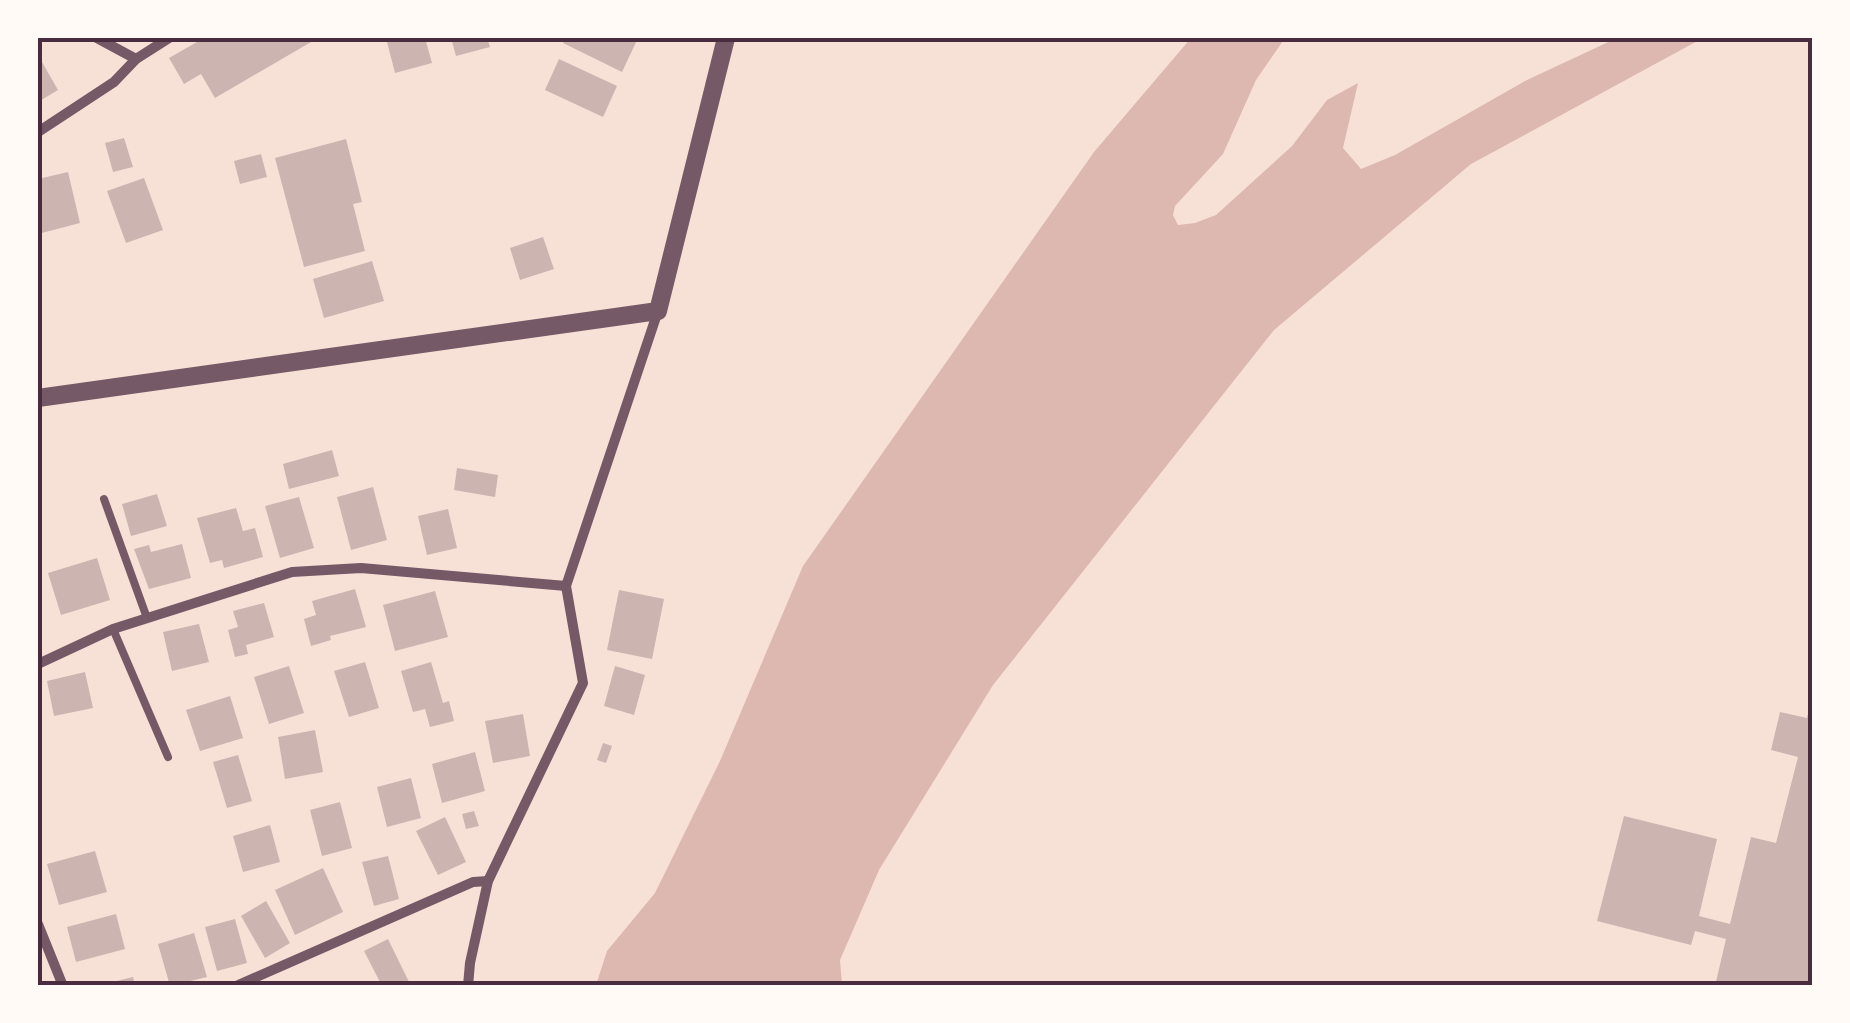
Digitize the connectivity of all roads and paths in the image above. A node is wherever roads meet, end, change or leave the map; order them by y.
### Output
1 (96, 38) edge
2 (169, 38) edge
3 (726, 38) edge
4 (136, 59) junction
5 (38, 132) edge
6 (658, 311) junction
7 (38, 398) edge
8 (104, 500) dead end
9 (566, 586) junction
10 (147, 618) junction
11 (113, 629) junction
12 (38, 664) edge
13 (168, 757) dead end
14 (488, 881) junction
15 (38, 924) edge
16 (63, 986) edge
17 (236, 986) edge
18 (468, 986) edge

1 - 4 street
2 - 4 street
3 - 6 street
4 - 5 street
6 - 7 street
6 - 9 street
8 - 10 lane
9 - 10 street
9 - 14 street
10 - 11 street
11 - 12 street
11 - 13 lane
14 - 17 street
14 - 18 street
15 - 16 street

